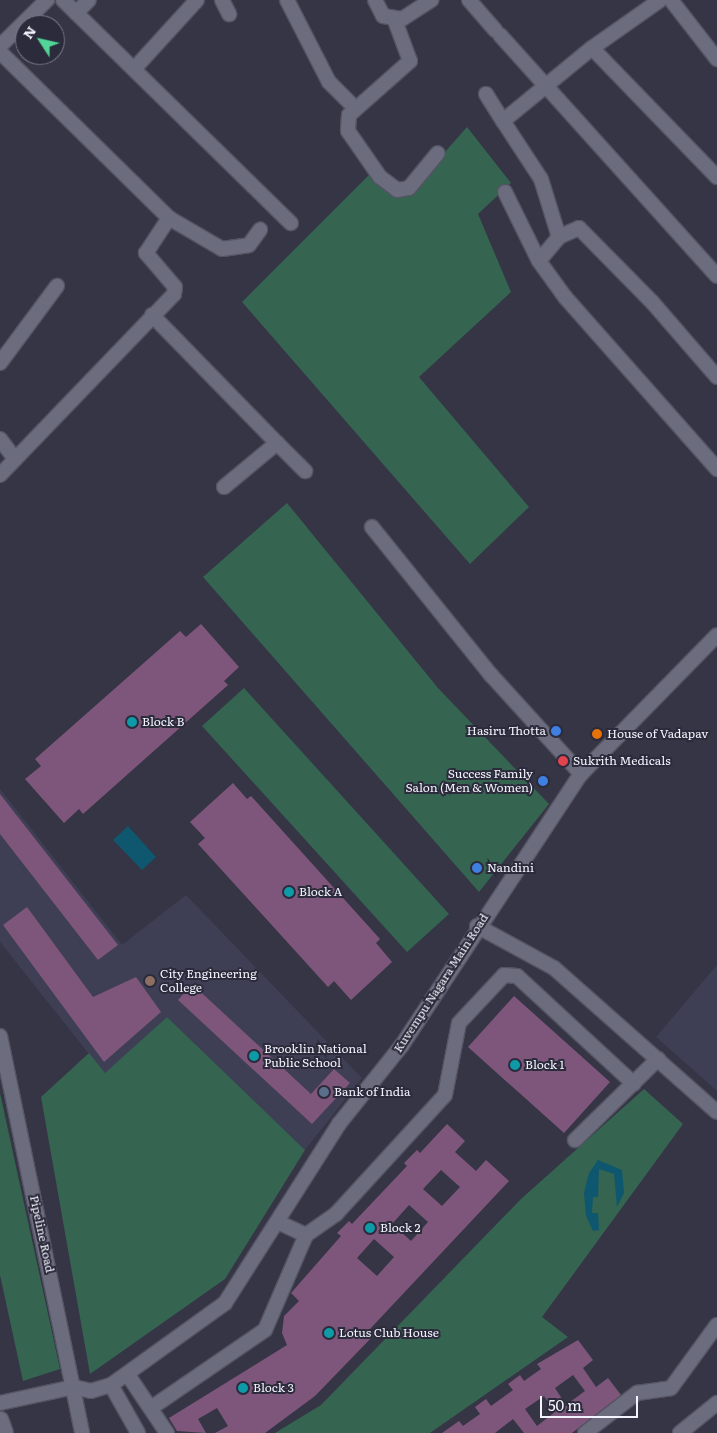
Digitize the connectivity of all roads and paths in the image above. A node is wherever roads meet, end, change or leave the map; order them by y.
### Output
1 (47, 0) edge
2 (63, 0) edge
3 (89, 0) edge
4 (197, 0) edge
5 (222, 0) edge
6 (287, 0) edge
7 (375, 0) edge
8 (431, 0) edge
9 (469, 0) edge
10 (660, 0) edge
11 (671, 0) edge
12 (76, 13) junction
13 (229, 14) dead end
14 (394, 18) junction
15 (0, 46) edge
16 (592, 48) junction
17 (0, 52) edge
18 (717, 59) edge
19 (134, 69) junction
20 (546, 85) junction
21 (486, 94) dead end
22 (355, 108) junction
23 (503, 121) junction
24 (438, 153) dead end
25 (717, 177) edge
26 (505, 192) dead end
27 (169, 218) junction
28 (291, 223) dead end
29 (260, 230) dead end
30 (559, 237) junction
31 (539, 260) junction
32 (717, 276) edge
33 (57, 286) dead end
34 (152, 316) junction
35 (0, 363) edge
36 (717, 377) edge
37 (0, 439) edge
38 (277, 444) junction
39 (15, 459) junction
40 (717, 469) edge
41 (305, 471) dead end
42 (0, 475) edge
43 (224, 487) dead end
44 (372, 527) dead end
45 (717, 635) edge
46 (581, 774) junction
47 (477, 926) junction
48 (0, 1036) edge
49 (658, 1059) junction
50 (634, 1084) junction
51 (717, 1112) edge
52 (575, 1140) dead end
53 (278, 1222) junction
54 (306, 1235) junction
55 (717, 1325) edge
56 (128, 1375) junction
57 (111, 1385) junction
58 (74, 1387) junction
59 (0, 1403) edge
60 (717, 1403) edge
61 (151, 1408) junction
62 (1, 1419) dead end
63 (6, 1433) edge
64 (82, 1433) edge
65 (138, 1433) edge
66 (166, 1433) edge
67 (585, 1433) edge
68 (680, 1433) edge

1 - 15 street
2 - 12 street
3 - 12 street
4 - 19 street
5 - 13 street
6 - 22 street
7 - 14 street
8 - 14 street
9 - 20 street
10 - 16 street
11 - 18 street
12 - 19 street
14 - 22 street
16 - 20 street
16 - 25 street
17 - 27 street
19 - 28 street
20 - 23 street
20 - 32 street
21 - 23 street
22 - 24 street
23 - 30 street
26 - 31 street
27 - 29 street
27 - 34 street
30 - 31 street
30 - 36 street
31 - 40 street
33 - 35 street
34 - 38 street
34 - 39 street
37 - 39 street
38 - 41 street
38 - 43 street
39 - 42 street
44 - 46 street
45 - 46 street, Kuvempu Nagara Main Road
46 - 47 street, Kuvempu Nagara Main Road
47 - 49 street
47 - 53 street, Kuvempu Nagara Main Road
48 - 58 street, Pipeline Road
49 - 50 street
49 - 51 street
50 - 52 street
50 - 54 street
53 - 54 street
53 - 56 street, Kuvempu Nagara Main Road
54 - 61 street
55 - 67 street
56 - 57 street, Kuvempu Nagara Main Road
56 - 61 street
57 - 58 street, Kuvempu Nagara Main Road
57 - 65 street
58 - 59 street, Kuvempu Nagara Main Road
58 - 64 street, Pipeline Road
60 - 68 street
61 - 66 street
62 - 63 street

